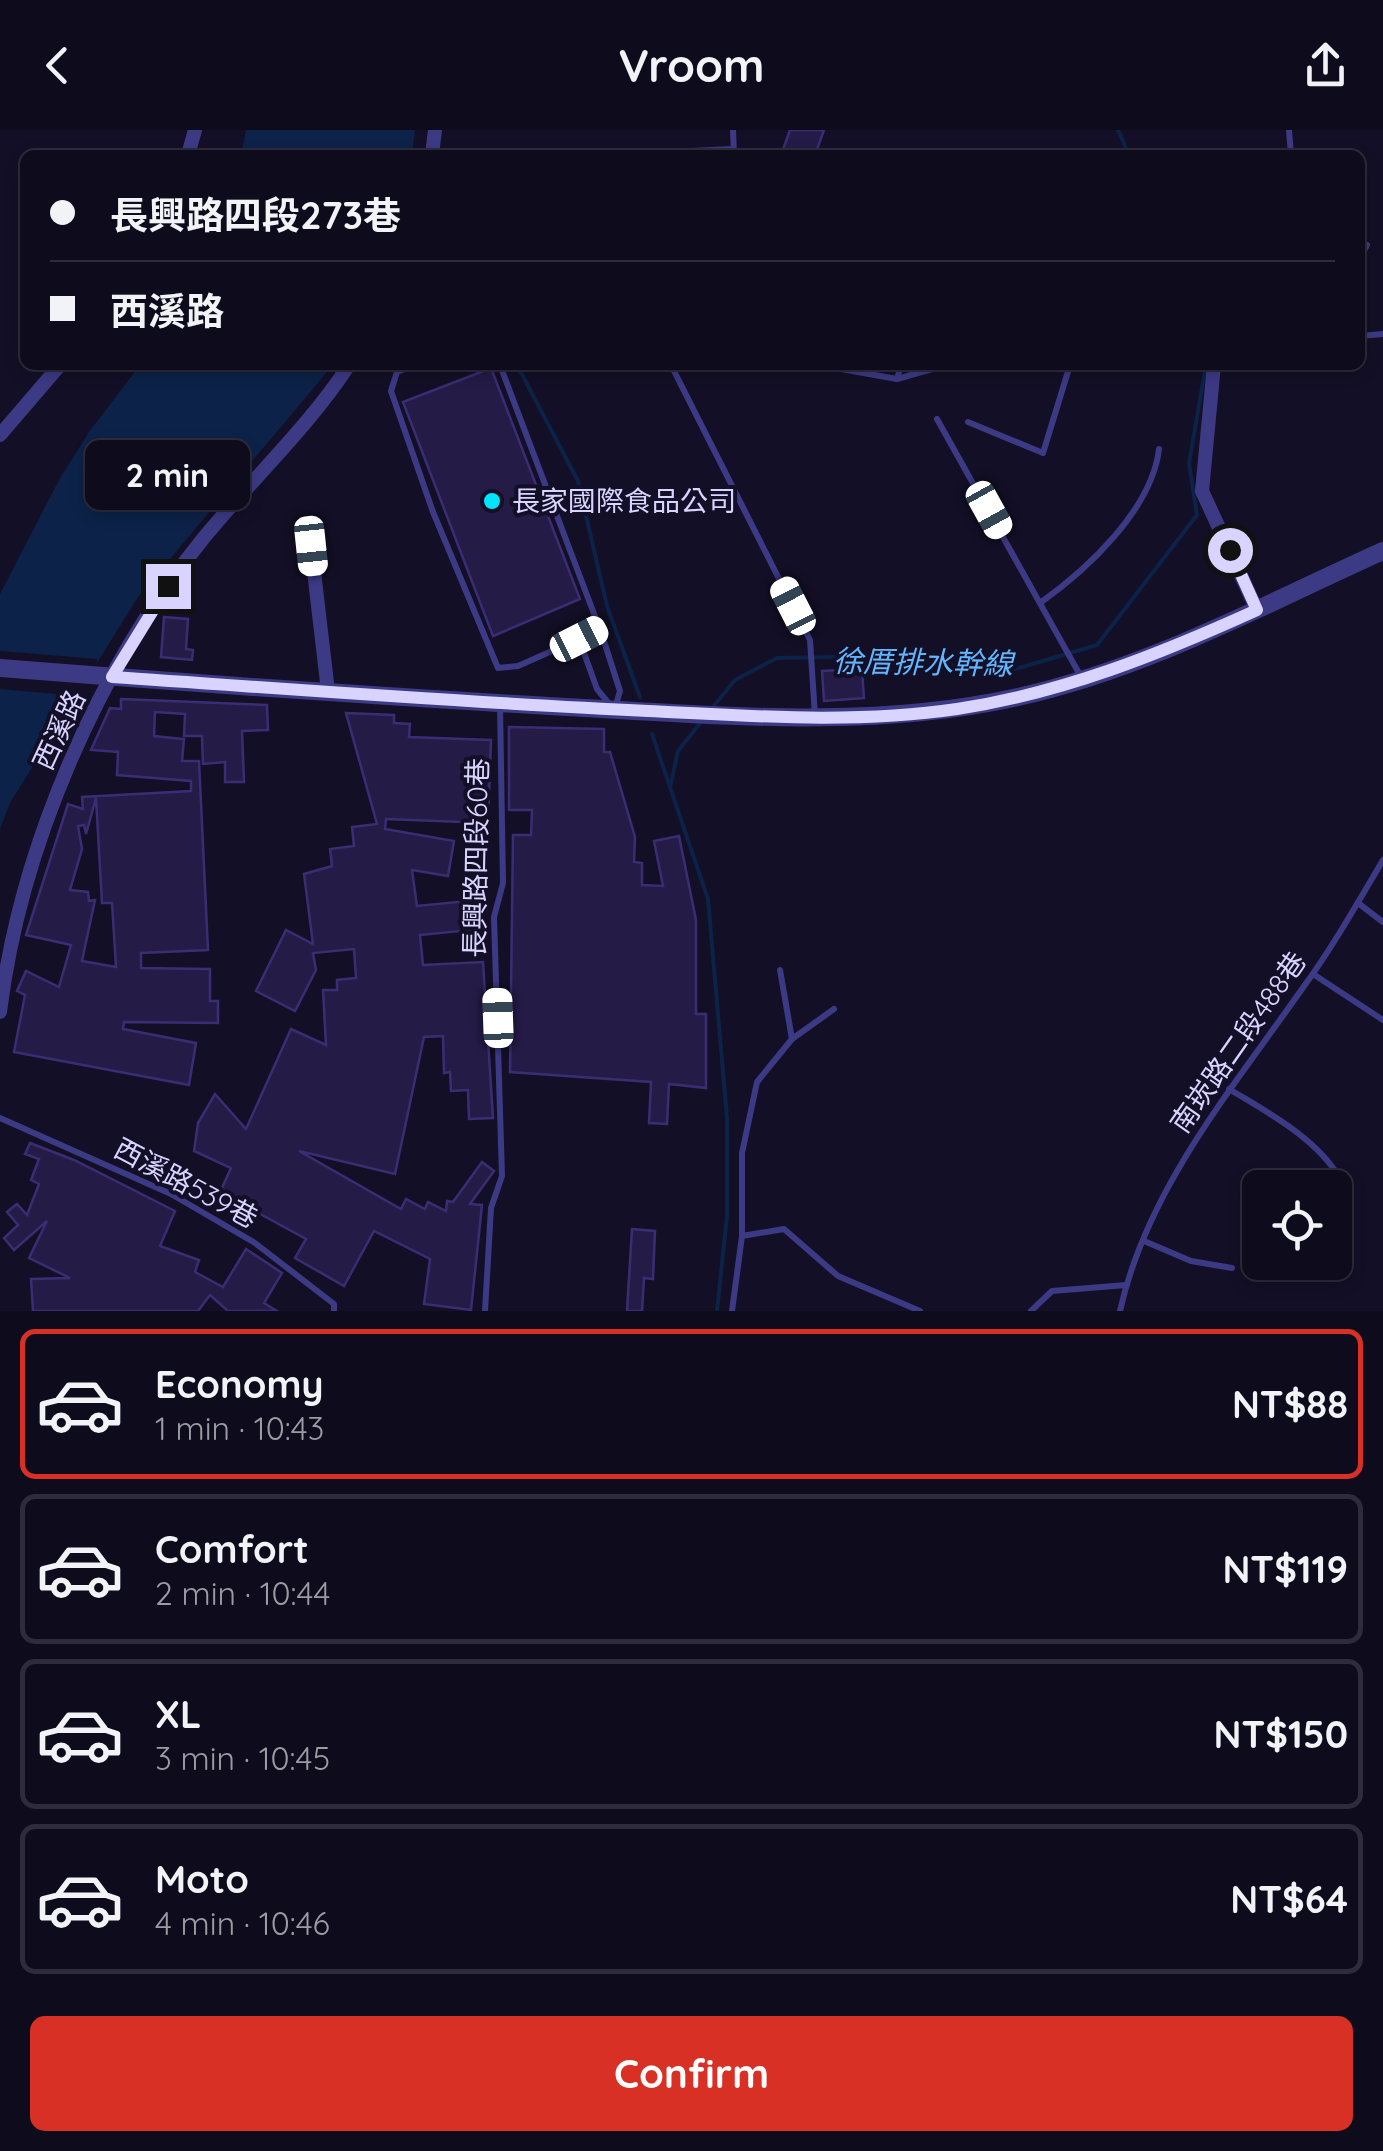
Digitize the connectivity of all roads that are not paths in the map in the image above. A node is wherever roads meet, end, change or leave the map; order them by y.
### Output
1 (56, 370) edge
2 (345, 370) edge
3 (402, 370) edge
4 (502, 370) edge
5 (674, 370) edge
6 (847, 370) edge
7 (900, 370) edge
8 (928, 370) edge
9 (1068, 370) edge
10 (1214, 370) edge
11 (897, 379) junction
12 (938, 418) dead end
13 (968, 422) dead end
14 (0, 435) edge
15 (1159, 449) dead end
16 (311, 546) dead end
17 (1383, 551) edge
18 (1040, 603) junction
19 (1257, 610) junction
20 (600, 628) junction
21 (579, 639) junction
22 (0, 668) edge
23 (103, 676) junction
24 (1083, 681) junction
25 (328, 691) junction
26 (500, 703) junction
27 (614, 710) junction
28 (815, 719) junction
29 (1383, 860) edge
30 (1358, 904) junction
31 (1383, 922) edge
32 (780, 970) dead end
33 (1312, 974) junction
34 (834, 1009) dead end
35 (0, 1012) edge
36 (1383, 1020) edge
37 (792, 1038) junction
38 (1229, 1089) junction
39 (0, 1118) edge
40 (1335, 1170) edge
41 (742, 1236) junction
42 (1144, 1241) junction
43 (1232, 1268) dead end
44 (1126, 1284) junction
45 (334, 1311) edge
46 (484, 1311) edge
47 (732, 1311) edge
48 (920, 1311) edge
49 (1030, 1311) edge
50 (1120, 1311) edge

1 - 14 street
2 - 23 street, 西溪路
3 - 21 lane
4 - 20 lane
5 - 28 lane
6 - 11 lane
7 - 11 lane
8 - 11 lane
9 - 13 lane
10 - 19 street
12 - 18 lane
15 - 18 lane
16 - 25 street
17 - 19 street
18 - 24 lane
19 - 24 street
20 - 21 lane
20 - 27 lane
21 - 27 lane
22 - 23 street
23 - 25 street
23 - 35 street, 西溪路
24 - 28 street
25 - 26 street
26 - 27 street
26 - 46 lane, 長興路四段60巷
27 - 28 street
29 - 30 lane, 南崁路二段488巷
30 - 31 lane
30 - 33 lane, 南崁路二段488巷
32 - 37 lane
33 - 36 lane
33 - 38 lane, 南崁路二段488巷
34 - 37 lane
37 - 41 lane
38 - 40 lane
38 - 42 lane, 南崁路二段488巷
39 - 45 lane, 西溪路539巷
41 - 47 lane
41 - 48 lane
42 - 43 lane
42 - 44 lane, 南崁路二段488巷
44 - 49 lane
44 - 50 lane, 南崁路二段488巷

